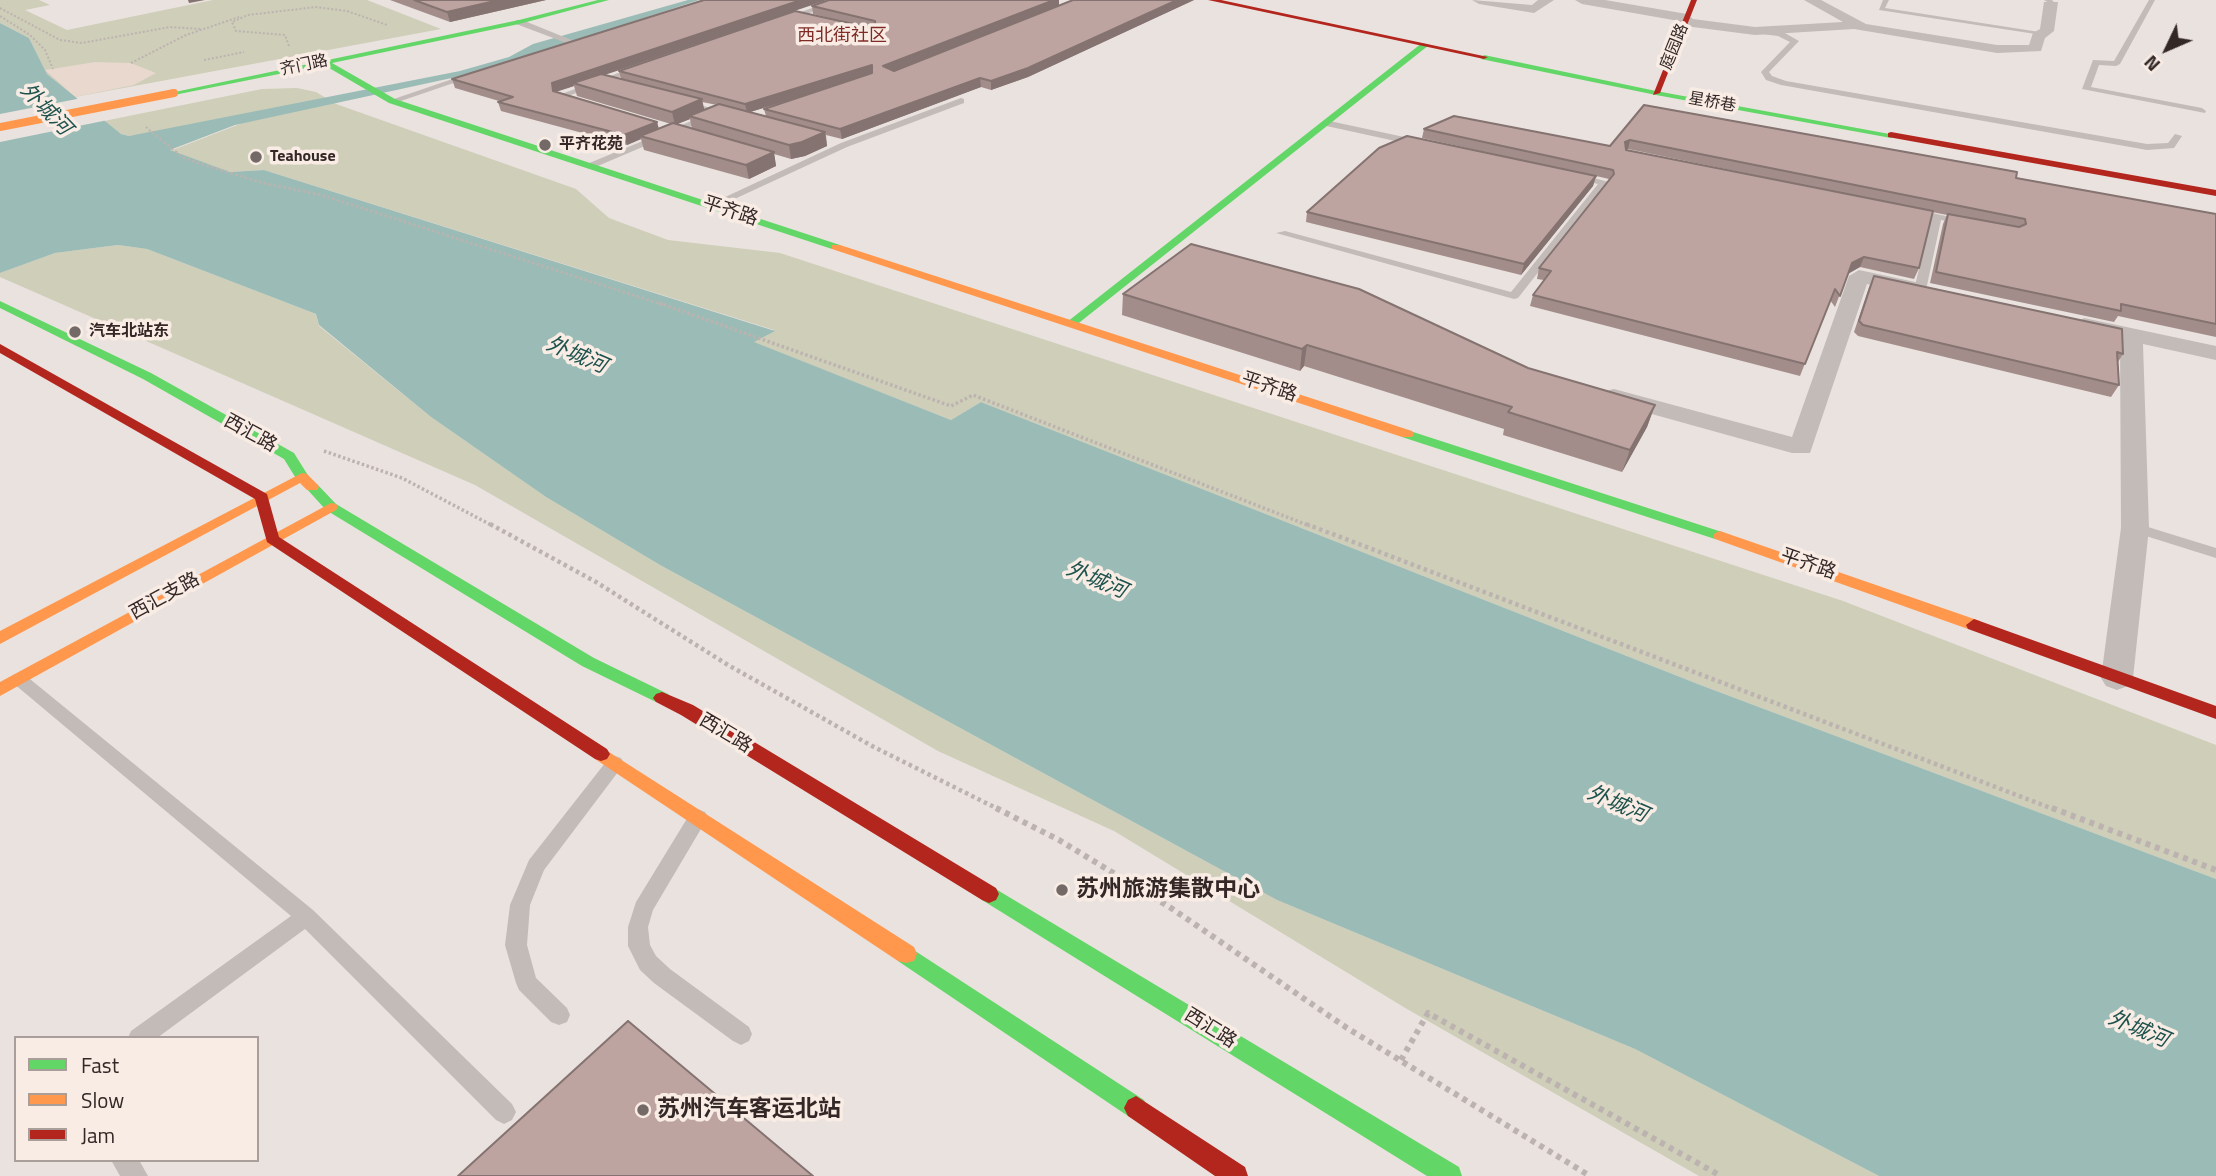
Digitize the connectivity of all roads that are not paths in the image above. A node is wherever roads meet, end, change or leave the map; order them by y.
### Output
1 (606, 0) edge
2 (842, 0) edge
3 (1211, 0) edge
4 (1479, 0) edge
5 (1547, 0) edge
6 (1582, 0) edge
7 (1693, 0) edge
8 (1811, 0) edge
9 (1886, 0) edge
10 (2152, 0) edge
11 (2049, 1) edge
12 (796, 15) junction
13 (783, 20) edge
14 (1686, 20) junction
15 (519, 22) junction
16 (821, 22) edge
17 (1859, 27) junction
18 (1755, 31) junction
19 (2042, 33) junction
20 (588, 38) edge
21 (574, 43) junction
22 (1424, 45) junction
23 (562, 47) edge
24 (325, 62) junction
25 (655, 64) edge
26 (483, 72) edge
27 (603, 81) junction
28 (616, 84) edge
29 (1656, 93) junction
30 (669, 98) edge
31 (573, 100) edge
32 (392, 101) junction
33 (961, 102) edge
34 (2202, 111) dead end
35 (722, 112) junction
36 (735, 115) edge
37 (1325, 123) junction
38 (0, 127) edge
39 (663, 127) edge
40 (675, 131) junction
41 (688, 134) edge
42 (2178, 136) dead end
43 (832, 142) edge
44 (844, 145) junction
45 (1431, 146) edge
46 (786, 164) edge
47 (590, 166) junction
48 (798, 167) junction
49 (1564, 174) edge
50 (2216, 193) edge
51 (711, 205) junction
52 (1897, 208) edge
53 (1937, 216) junction
54 (1976, 224) edge
55 (1281, 233) dead end
56 (1166, 248) junction
57 (1192, 255) edge
58 (1920, 290) junction
59 (1946, 295) edge
60 (0, 304) edge
61 (2065, 321) edge
62 (1071, 324) junction
63 (2131, 335) junction
64 (0, 348) edge
65 (2216, 353) edge
66 (1591, 389) edge
67 (302, 477) junction
68 (262, 497) junction
69 (331, 507) junction
70 (2136, 528) junction
71 (272, 539) junction
72 (2216, 553) edge
73 (0, 638) edge
74 (2117, 678) junction
75 (19, 679) junction
76 (0, 690) edge
77 (2216, 713) edge
78 (615, 763) junction
79 (698, 817) junction
80 (306, 916) junction
81 (559, 1015) dead end
82 (741, 1034) dead end
83 (142, 1036) edge
84 (504, 1112) dead end
85 (125, 1162) edge
86 (136, 1176) edge
87 (1236, 1176) edge
88 (1450, 1176) edge

1 - 15 main road, 齐门路
2 - 12 lane
3 - 22 main road, 星桥巷
4 - 5 street
6 - 14 street
7 - 14 main road, 庭园路
8 - 17 street
9 - 19 lane
10 - 34 lane
11 - 19 street
12 - 13 lane
12 - 16 lane
14 - 18 street
14 - 29 main road, 庭园路
15 - 21 lane
15 - 24 main road, 齐门路
17 - 18 street
17 - 19 street
18 - 42 lane
20 - 21 lane
21 - 23 lane
22 - 29 main road, 星桥巷
22 - 37 main road
24 - 32 main road, 平齐路
24 - 38 main road, 齐门路, bridge
25 - 27 lane
26 - 32 lane
27 - 28 lane
27 - 31 lane
29 - 50 main road, 星桥巷
30 - 35 lane
32 - 47 main road, 平齐路
33 - 44 lane
35 - 36 lane
35 - 40 lane
37 - 45 lane
37 - 56 main road
39 - 40 lane
40 - 41 lane
40 - 47 lane
43 - 44 lane
44 - 48 lane
46 - 48 lane
47 - 51 main road, 平齐路
48 - 51 lane
49 - 55 lane
51 - 62 main road, 平齐路
52 - 53 lane
53 - 54 lane
53 - 58 lane
56 - 57 street
56 - 62 main road
58 - 59 street
58 - 66 street
60 - 67 main road, 西汇路
61 - 63 street
62 - 74 main road, 平齐路
63 - 65 street
63 - 70 street
64 - 68 main road
67 - 68 main road
67 - 69 main road, 西汇路
68 - 71 main road
68 - 73 main road
69 - 71 main road, 西汇支路
69 - 88 main road, 西汇路
70 - 72 lane
70 - 74 street
71 - 75 main road, 西汇支路
71 - 78 main road
74 - 77 main road, 平齐路
75 - 76 main road, 西汇支路
75 - 80 lane
78 - 79 main road
78 - 81 lane
79 - 82 lane
79 - 87 main road
80 - 83 lane
80 - 84 lane
85 - 86 lane

